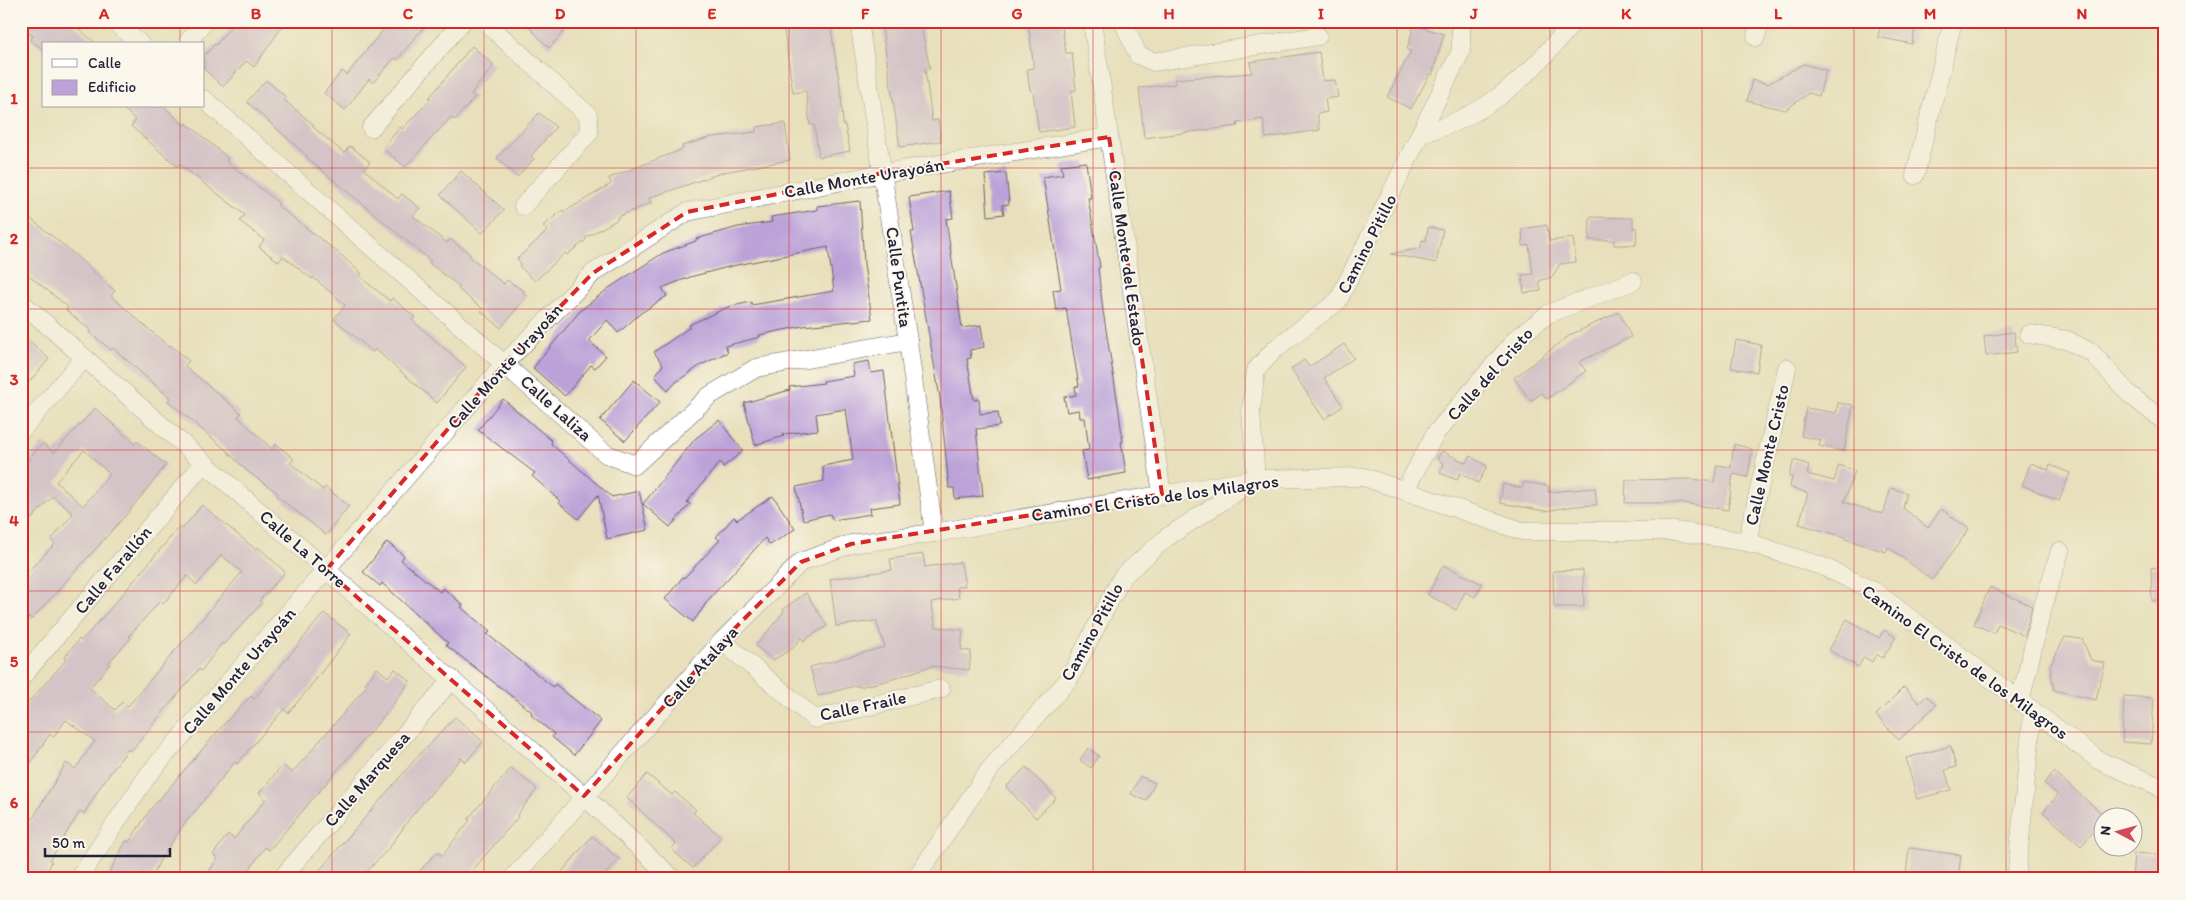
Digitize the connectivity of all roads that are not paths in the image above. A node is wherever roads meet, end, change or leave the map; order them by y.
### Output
1 (114, 21) edge
2 (205, 21) edge
3 (463, 21) edge
4 (484, 21) edge
5 (859, 21) edge
6 (1092, 21) edge
7 (1122, 21) edge
8 (1461, 21) edge
9 (1574, 21) edge
10 (1953, 21) edge
11 (1318, 36) dead end
12 (138, 42) edge
13 (188, 42) edge
14 (205, 100) edge
15 (371, 128) dead end
16 (1423, 133) junction
17 (1109, 137) junction
18 (883, 173) junction
19 (1915, 175) dead end
20 (523, 206) dead end
21 (1633, 281) dead end
22 (21, 302) edge
23 (2028, 334) dead end
24 (908, 341) junction
25 (84, 358) junction
26 (505, 363) junction
27 (1787, 368) dead end
28 (2165, 422) edge
29 (21, 431) edge
30 (204, 462) junction
31 (1256, 479) junction
32 (1405, 490) junction
33 (1162, 494) junction
34 (934, 533) junction
35 (1747, 542) junction
36 (2060, 551) dead end
37 (326, 570) junction
38 (722, 641) junction
39 (21, 678) edge
40 (452, 679) junction
41 (941, 689) dead end
42 (2026, 706) junction
43 (2165, 789) edge
44 (584, 796) junction
45 (78, 879) edge
46 (281, 879) edge
47 (512, 879) edge
48 (673, 879) edge
49 (915, 879) edge
50 (2016, 879) edge

1 - 12 street
2 - 13 street
3 - 15 street
4 - 20 street
5 - 18 street, Calle Puntita
6 - 17 street, Calle Monte del Estado
7 - 11 street
8 - 16 street, Camino Pitillo
9 - 16 street
10 - 19 street
14 - 26 street, Calle Laliza
16 - 31 street, Camino Pitillo
17 - 18 street, Calle Monte Urayoán
17 - 33 street, Calle Monte del Estado
18 - 24 street, Calle Puntita
18 - 26 street, Calle Monte Urayoán
21 - 32 street, Calle del Cristo
22 - 25 street, Calle La Torre
23 - 28 street
24 - 26 street, Calle Laliza
24 - 34 street, Calle Puntita
25 - 29 street
25 - 30 street, Calle La Torre
26 - 37 street, Calle Monte Urayoán
27 - 35 street, Calle Monte Cristo
30 - 37 street, Calle La Torre
30 - 39 street, Calle Farallón
31 - 32 street, Camino El Cristo de los Milagros
31 - 33 street, Camino El Cristo de los Milagros
31 - 49 street, Camino Pitillo
32 - 35 street, Camino El Cristo de los Milagros
33 - 34 street, Camino El Cristo de los Milagros
34 - 38 street, Calle Atalaya
35 - 42 street, Camino El Cristo de los Milagros
36 - 42 street
37 - 40 street, Calle La Torre
37 - 45 street, Calle Monte Urayoán
38 - 41 street, Calle Fraile
38 - 44 street, Calle Atalaya
40 - 44 street, Calle La Torre
40 - 46 street, Calle Marquesa
42 - 43 street, Camino El Cristo de los Milagros
42 - 50 street
44 - 47 street, Calle Atalaya
44 - 48 street, Calle La Torre

